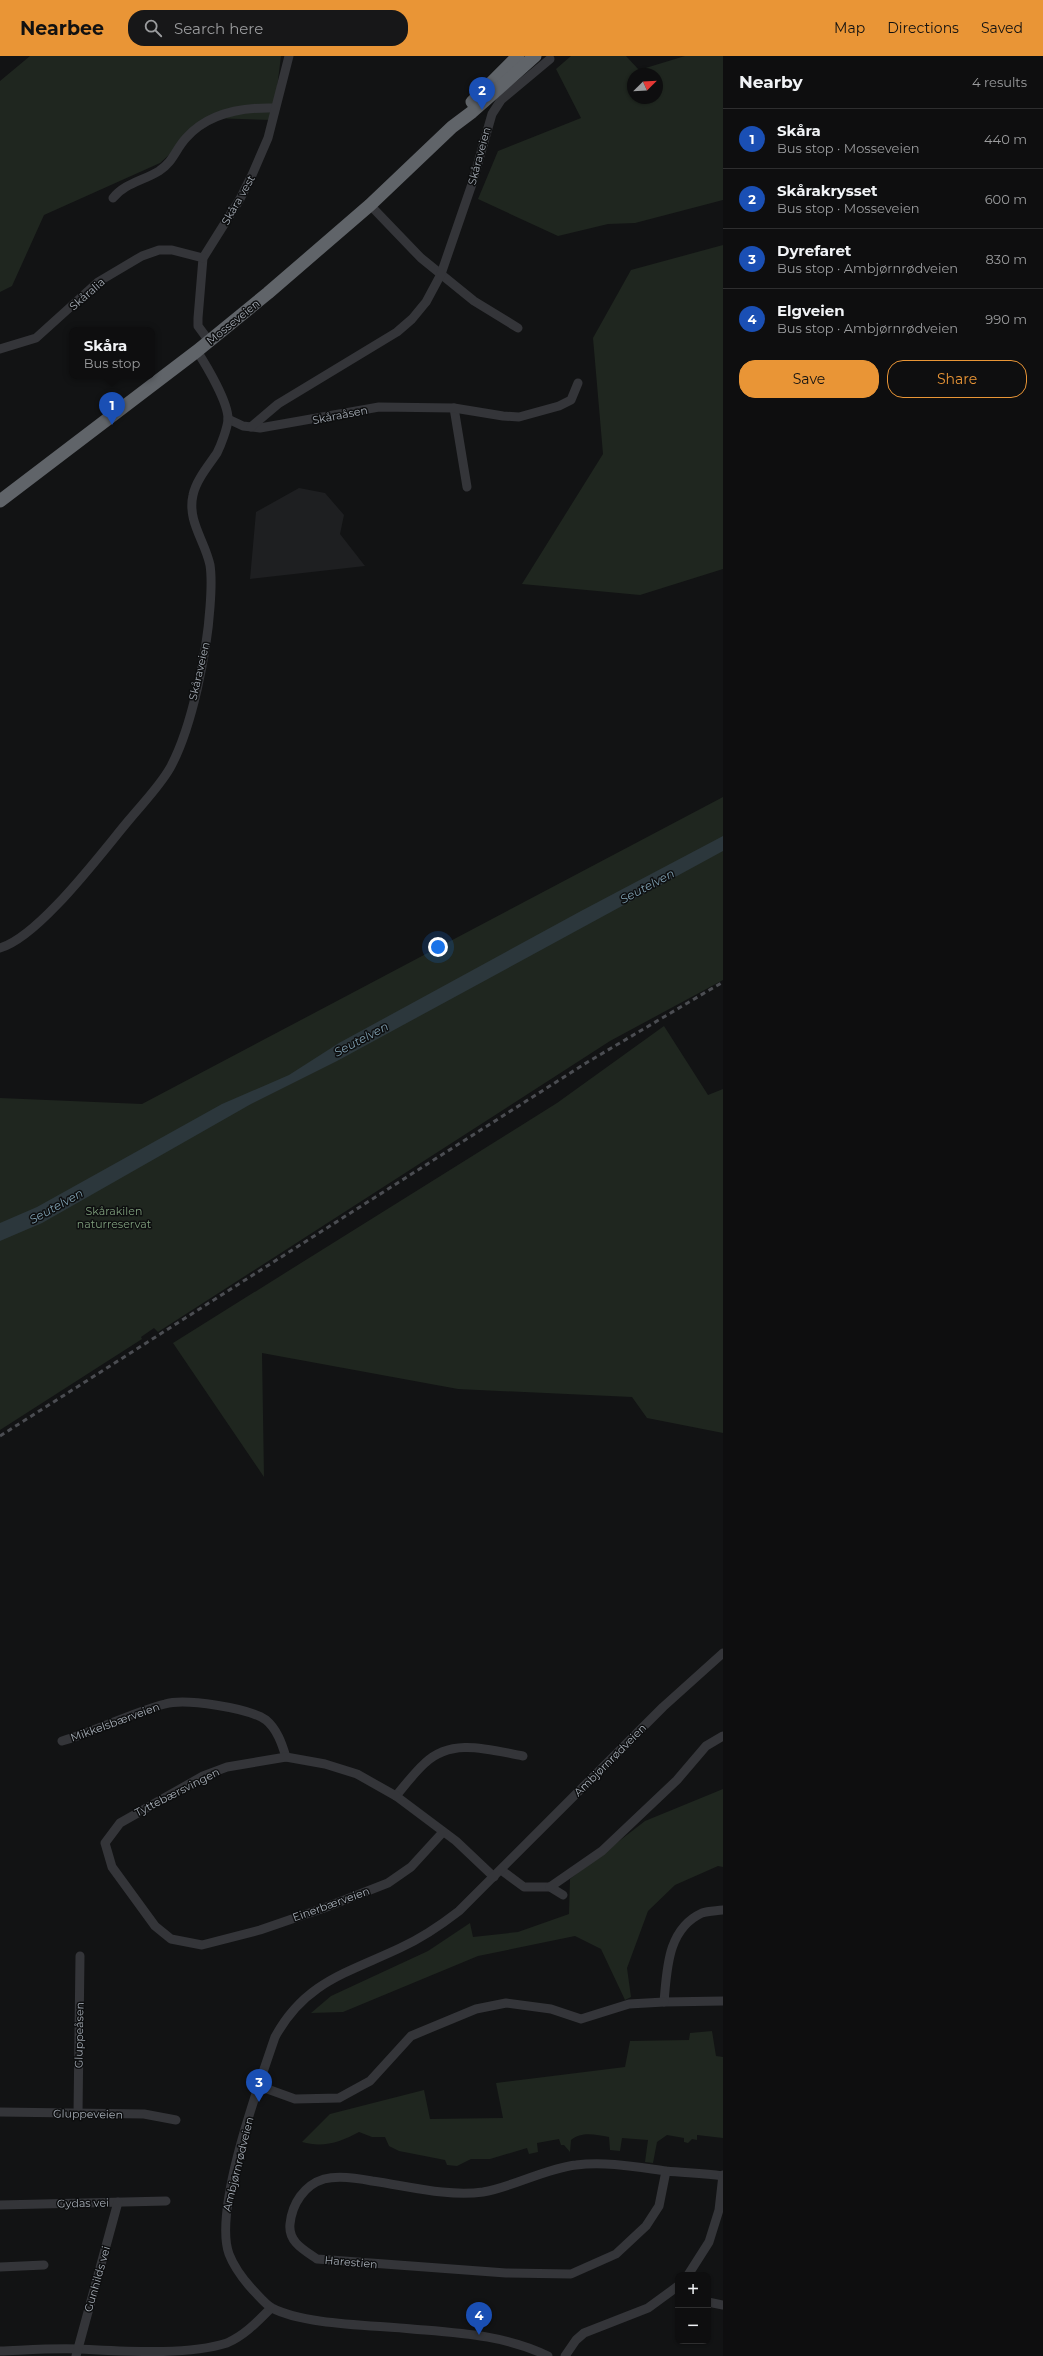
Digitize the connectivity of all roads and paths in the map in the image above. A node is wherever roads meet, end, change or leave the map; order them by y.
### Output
1 (289, 56) edge
2 (518, 56) edge
3 (535, 56) edge
4 (550, 59) dead end
5 (275, 108) junction
6 (452, 127) junction
7 (113, 198) dead end
8 (370, 205) junction
9 (203, 258) junction
10 (440, 274) junction
11 (518, 328) dead end
12 (208, 341) junction
13 (0, 349) edge
14 (197, 351) junction
15 (578, 383) dead end
16 (454, 408) junction
17 (228, 419) junction
18 (251, 428) junction
19 (467, 487) dead end
20 (0, 501) edge
21 (0, 948) edge
22 (723, 1653) edge
23 (723, 1736) edge
24 (62, 1741) dead end
25 (522, 1756) dead end
26 (286, 1757) junction
27 (396, 1796) junction
28 (443, 1832) junction
29 (498, 1874) junction
30 (550, 1887) junction
31 (563, 1894) dead end
32 (723, 1910) edge
33 (202, 1945) joint
34 (80, 1956) dead end
35 (723, 2001) edge
36 (664, 2002) junction
37 (258, 2086) junction
38 (0, 2112) edge
39 (78, 2114) junction
40 (176, 2120) dead end
41 (666, 2171) junction
42 (723, 2176) edge
43 (166, 2201) dead end
44 (118, 2202) junction
45 (0, 2204) edge
46 (721, 2210) edge
47 (44, 2265) dead end
48 (0, 2267) edge
49 (690, 2272) edge
50 (675, 2291) edge
51 (711, 2303) edge
52 (723, 2305) edge
53 (271, 2308) junction
54 (0, 2351) edge
55 (76, 2353) edge
56 (548, 2356) edge
57 (564, 2356) edge

1 - 5 street, Skåra vest
2 - 6 highway, Mosseveien
3 - 6 highway, Mosseveien
4 - 10 street, Skåraveien
5 - 7 street
5 - 9 street, Skåra vest
6 - 8 highway, Mosseveien
8 - 10 street
8 - 12 highway, Mosseveien
9 - 12 street, Skåra vest
9 - 13 street, Skåralia
10 - 11 street
10 - 18 street, Skåraveien
12 - 14 highway, Mosseveien
14 - 17 street
14 - 20 highway, Mosseveien
15 - 16 street, Skåraåsen
16 - 18 street, Skåraåsen
16 - 19 street
17 - 18 street, Skåraåsen
17 - 21 street, Skåraveien
22 - 29 street, Ambjørnrødveien
23 - 30 street
24 - 26 street, Mikkelsbærveien
25 - 27 street
26 - 27 street, Tyttebærsvingen
26 - 33 street, Tyttebærsvingen
27 - 28 street, Tyttebærsvingen
28 - 29 street, Tyttebærsvingen
28 - 33 street, Einerbærveien
29 - 30 street
29 - 37 street, Ambjørnrødveien
30 - 31 street
32 - 36 street
34 - 39 street, Gluppeåsen
35 - 36 street
36 - 37 street
37 - 53 street, Ambjørnrødveien
38 - 39 street, Gluppeveien
39 - 40 street, Gluppeveien
41 - 41 street, Harestien
41 - 42 street, Harestien
42 - 46 street
43 - 44 street, Gydas vei
44 - 45 street, Gydas vei
44 - 55 street, Gunhilds vei
46 - 49 street
47 - 48 street
50 - 57 street
51 - 52 street
53 - 55 street
53 - 56 street, Ambjørnrødveien
54 - 55 street

